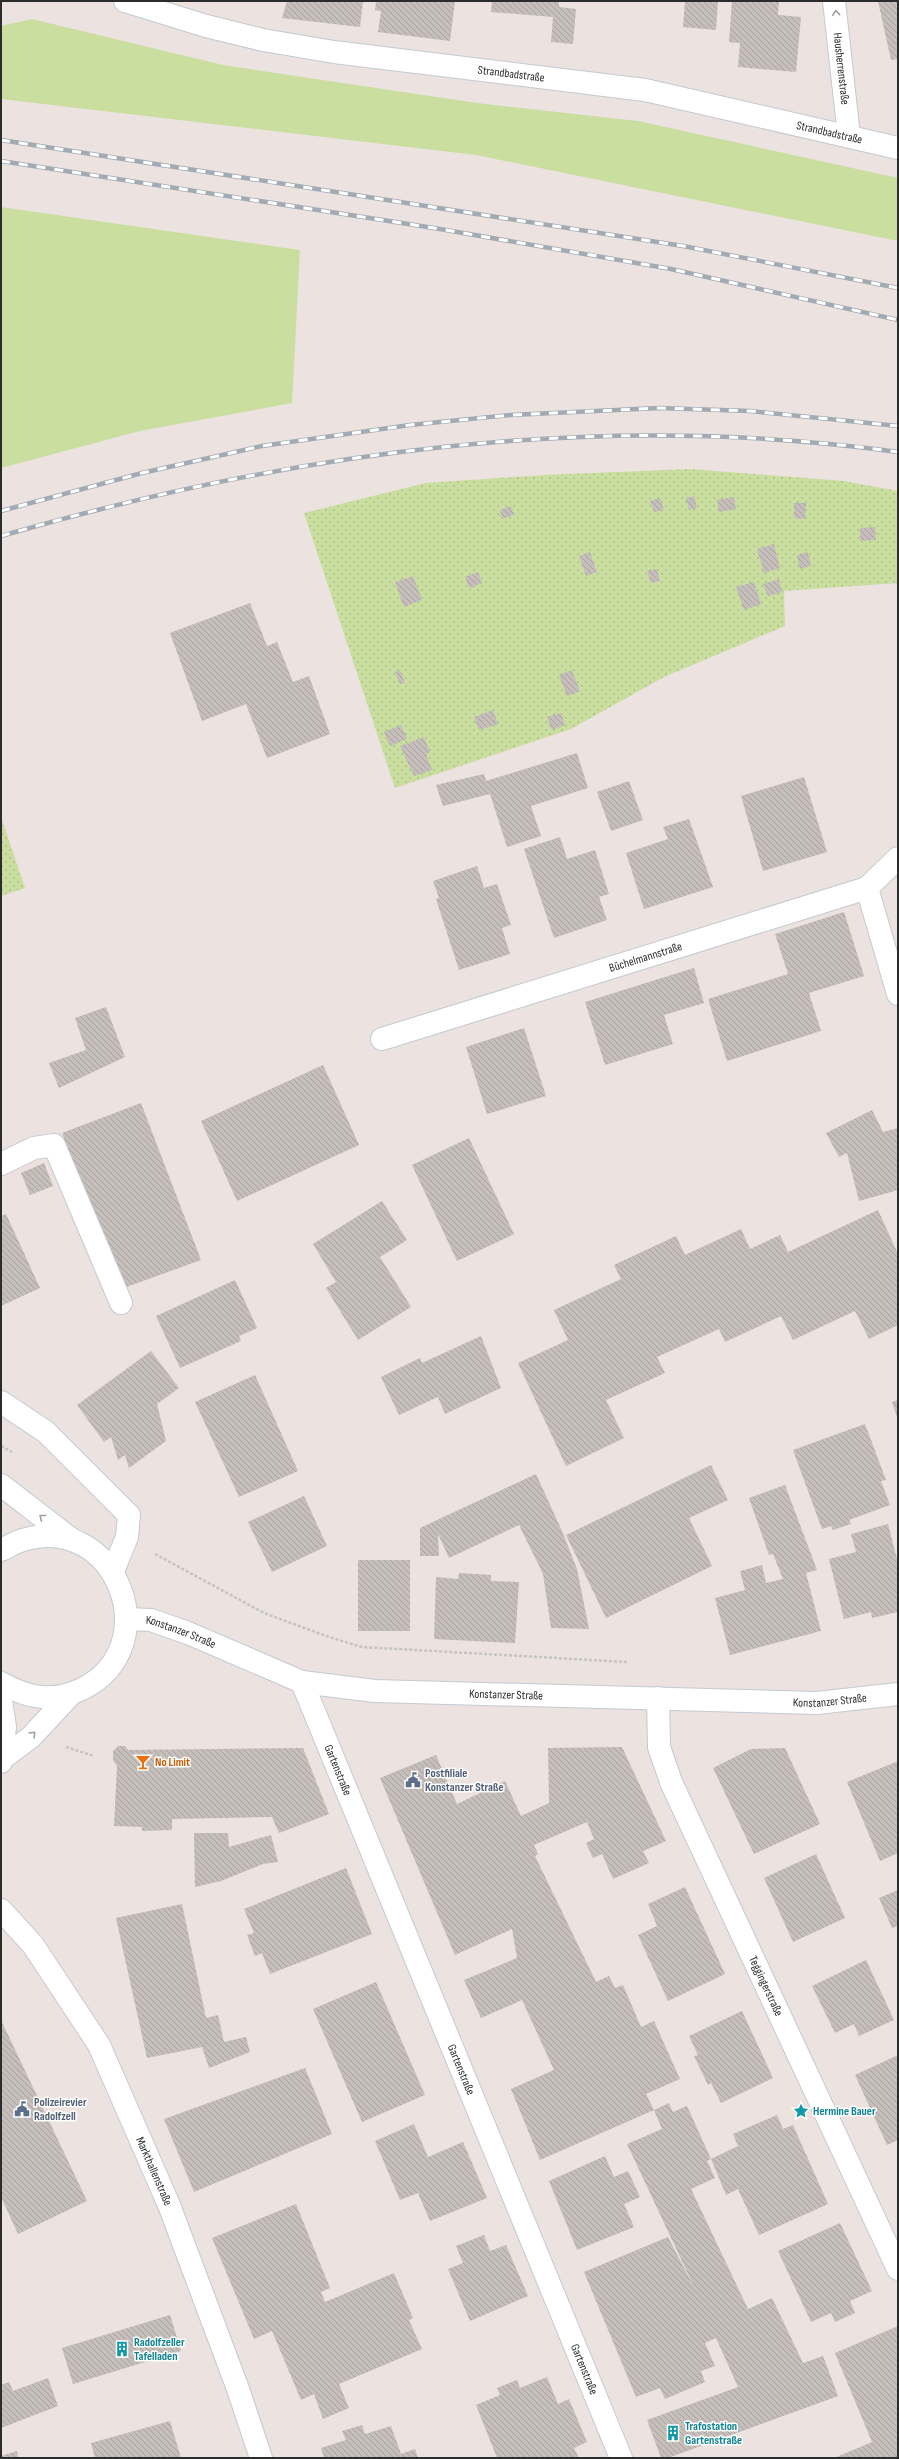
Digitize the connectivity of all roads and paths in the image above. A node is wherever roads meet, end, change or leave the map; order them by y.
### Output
1 (126, 1) edge
2 (834, 1) edge
3 (849, 136) junction
4 (898, 148) edge
5 (898, 858) edge
6 (867, 888) junction
7 (898, 994) edge
8 (382, 1039) dead end
9 (1, 1164) edge
10 (121, 1303) dead end
11 (1, 1402) edge
12 (1, 1485) edge
13 (127, 1537) junction
14 (73, 1541) junction
15 (1, 1550) edge
16 (113, 1571) junction
17 (127, 1619) junction
18 (634, 1663) dead end
19 (302, 1682) junction
20 (1, 1683) edge
21 (898, 1694) edge
22 (70, 1695) junction
23 (658, 1698) junction
24 (1, 1701) edge
25 (2, 1760) edge
26 (1, 1910) edge
27 (898, 2269) edge
28 (261, 2458) edge
29 (621, 2458) edge

1 - 3 street, Strandbadstraße
3 -> 2 street, Hausherrenstraße
3 - 4 street, Strandbadstraße
5 - 6 street, Büchelmannstraße
6 - 7 street
6 - 8 street, Büchelmannstraße
9 - 10 street
11 - 13 street
14 -> 12 street
13 - 16 street
13 - 18 path
14 - 15 street
14 - 16 street
16 - 17 street
17 - 19 street, Konstanzer Straße
17 - 22 street
19 - 23 street, Konstanzer Straße
19 - 29 street, Gartenstraße
20 - 22 street
21 - 23 street, Konstanzer Straße
25 -> 22 street
23 - 27 street, Teggingerstraße
24 - 25 street
26 - 28 street, Markthallenstraße

